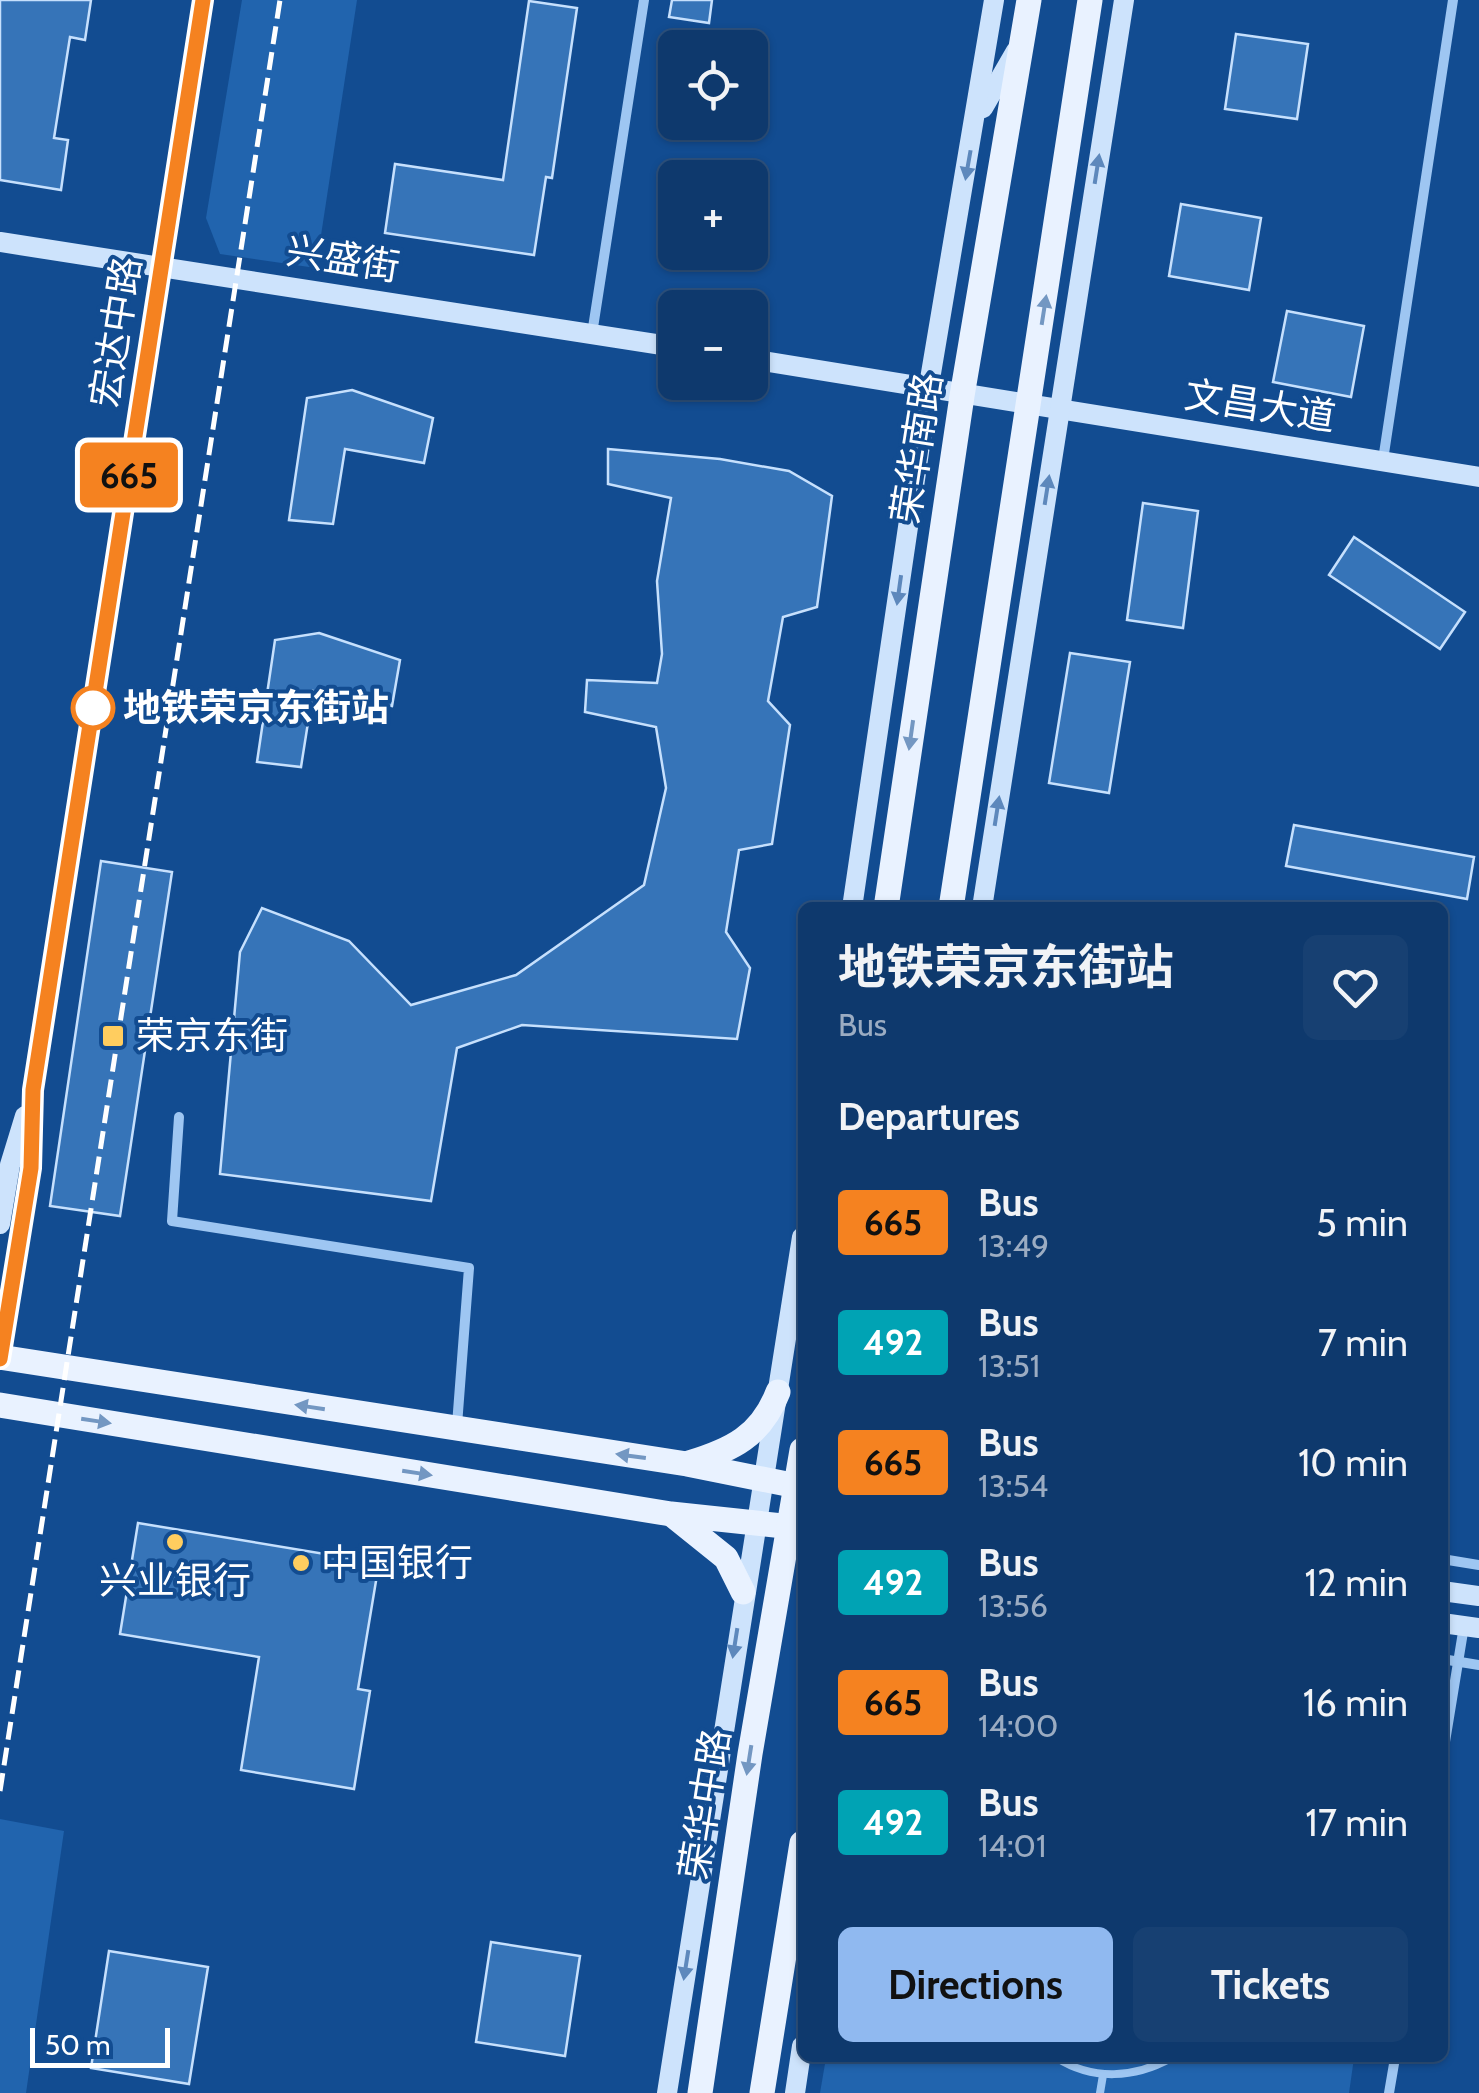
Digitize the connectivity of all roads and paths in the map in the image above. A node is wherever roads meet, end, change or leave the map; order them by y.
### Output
1 (203, 0) edge
2 (644, 0) edge
3 (994, 0) edge
4 (1029, 0) edge
5 (1090, 0) edge
6 (1124, 0) edge
7 (1453, 0) edge
8 (1022, 40) junction
9 (976, 120) junction
10 (0, 242) edge
11 (162, 265) junction
12 (592, 334) junction
13 (658, 344) edge
14 (768, 362) edge
15 (928, 392) junction
16 (962, 396) junction
17 (1029, 407) junction
18 (1058, 411) junction
19 (1383, 460) junction
20 (1479, 477) edge
21 (1020, 664) junction
22 (978, 734) junction
23 (853, 902) edge
24 (887, 902) edge
25 (952, 902) edge
26 (983, 902) edge
27 (33, 1090) junction
28 (179, 1117) dead end
29 (0, 1224) edge
30 (798, 1262) edge
31 (0, 1357) edge
32 (778, 1392) junction
33 (0, 1405) edge
34 (457, 1431) junction
35 (688, 1464) junction
36 (762, 1479) junction
37 (798, 1487) edge
38 (798, 1500) edge
39 (671, 1514) junction
40 (754, 1523) junction
41 (796, 1527) edge
42 (1448, 1560) edge
43 (1479, 1565) edge
44 (743, 1592) junction
45 (1448, 1592) edge
46 (1479, 1596) edge
47 (1472, 1627) edge
48 (1448, 1660) edge
49 (1458, 1661) junction
50 (1479, 1664) edge
51 (1448, 1723) edge
52 (798, 1889) edge
53 (800, 2062) edge
54 (1068, 2062) edge
55 (1163, 2062) edge
56 (1394, 2062) edge
57 (1103, 2075) junction
58 (667, 2093) edge
59 (700, 2093) edge
60 (762, 2093) edge
61 (795, 2093) edge
62 (1100, 2093) edge
63 (1389, 2093) edge

1 - 11 street, 宏达中路
2 - 12 street
3 - 9 street
4 - 8 main road, 荣华南路
17 -> 5 main road
18 -> 6 street
7 - 19 street
8 - 9 street
8 - 16 main road, 荣华南路
9 -> 15 street
10 - 11 street, 兴盛街
11 - 12 street, 兴盛街
11 - 27 street, 宏达中路
12 - 13 street, 兴盛街
14 - 15 street
15 - 16 street
15 -> 23 street
16 - 17 street, 文昌大道
16 -> 24 main road, 荣华南路
17 - 18 street, 文昌大道
17 - 22 main road
18 - 19 street, 文昌大道
21 -> 18 street
19 - 20 street, 文昌大道
21 - 22 street
26 -> 21 street
22 - 25 main road
27 - 29 street, 宏达中路
27 - 31 street, 宏达中路
28 - 34 street
30 - 32 street
34 -> 31 main road
32 - 35 main road
32 - 36 street
33 -> 39 main road
35 -> 34 main road
35 - 36 main road
36 - 37 main road
36 - 40 street
38 - 41 main road
39 - 40 main road
39 - 44 main road
40 - 41 main road
40 - 44 street
41 -> 59 main road, 荣华中路
42 - 43 street
44 -> 58 street
45 - 46 street
47 - 49 street
48 - 49 street
49 - 50 street
49 - 51 street
52 - 60 main road
53 - 61 street
54 - 57 lane
55 - 57 lane
56 - 63 street
57 - 62 lane

